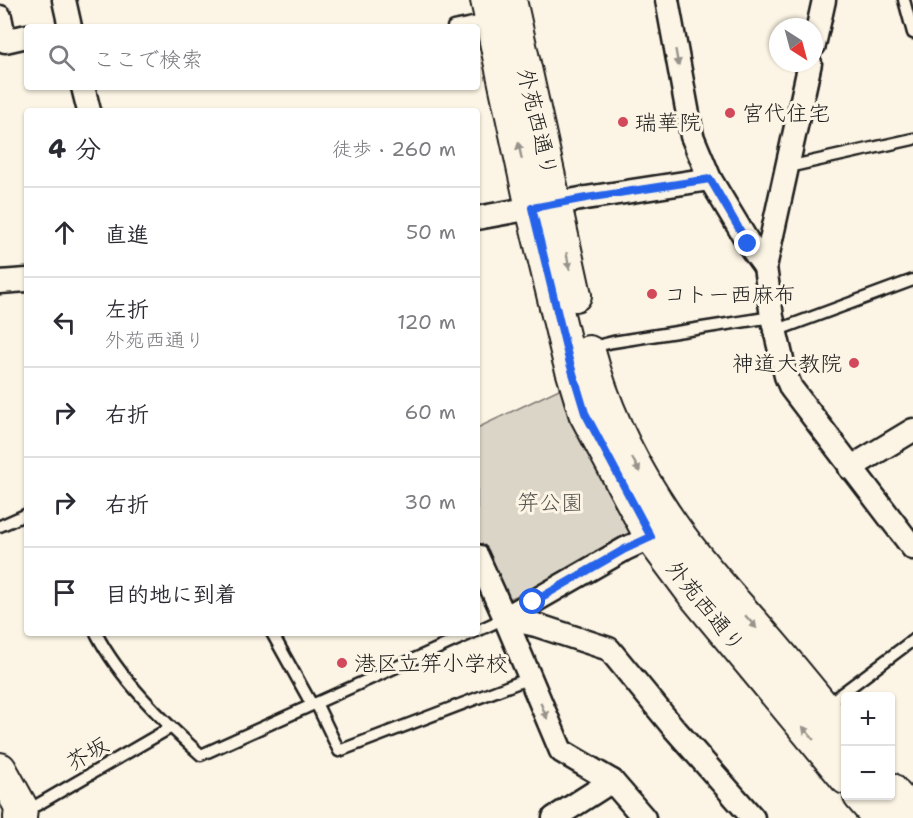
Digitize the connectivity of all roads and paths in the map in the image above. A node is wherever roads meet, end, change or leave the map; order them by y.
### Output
1 (64, 0) edge
2 (667, 0) edge
3 (824, 0) edge
4 (904, 0) edge
5 (496, 7) edge
6 (0, 17) edge
7 (820, 18) edge
8 (67, 24) edge
9 (459, 24) edge
10 (913, 33) edge
11 (24, 37) edge
12 (808, 72) edge
13 (85, 90) edge
14 (88, 108) edge
15 (913, 139) edge
16 (788, 167) junction
17 (710, 179) junction
18 (544, 206) junction
19 (480, 217) edge
20 (765, 267) junction
21 (913, 279) edge
22 (24, 280) edge
23 (0, 282) edge
24 (774, 324) junction
25 (588, 348) junction
26 (913, 430) edge
27 (850, 468) junction
28 (24, 515) edge
29 (0, 526) edge
30 (651, 537) junction
31 (910, 539) edge
32 (480, 563) edge
33 (505, 618) junction
34 (480, 630) edge
35 (97, 636) edge
36 (274, 636) edge
37 (465, 636) edge
38 (913, 640) edge
39 (530, 678) junction
40 (314, 704) junction
41 (823, 707) junction
42 (170, 728) junction
43 (841, 729) edge
44 (0, 769) edge
45 (841, 772) edge
46 (612, 781) junction
47 (874, 800) edge
48 (899, 809) edge
49 (23, 814) edge
50 (743, 814) edge
51 (554, 818) edge
52 (644, 818) edge

1 - 8 street
2 -> 17 street
3 - 7 street
4 - 10 lane
5 - 9 lane
5 - 18 main road, 外苑西通り
6 - 11 street
12 - 16 street
13 - 14 street
15 - 16 lane
16 - 20 street
17 - 18 street
17 - 20 street
18 - 19 street
18 -> 25 main road, 外苑西通り
18 - 30 main road, 外苑西通り
20 - 24 street
21 - 24 lane
22 - 23 street
24 - 25 lane
24 - 27 street
25 -> 41 main road, 外苑西通り
26 - 27 street
27 - 31 street
28 - 29 lane
30 - 33 street
45 -> 30 main road, 外苑西通り
32 - 33 street
33 - 34 lane
33 - 39 street
33 - 50 street
35 - 42 lane
36 - 40 lane
37 - 40 lane
38 - 41 lane
39 - 40 lane
39 -> 46 street
40 - 42 lane
41 - 43 main road, 外苑西通り
42 - 49 lane, 芥坂
44 - 49 main road
46 - 51 street
46 - 52 street
47 - 48 main road

